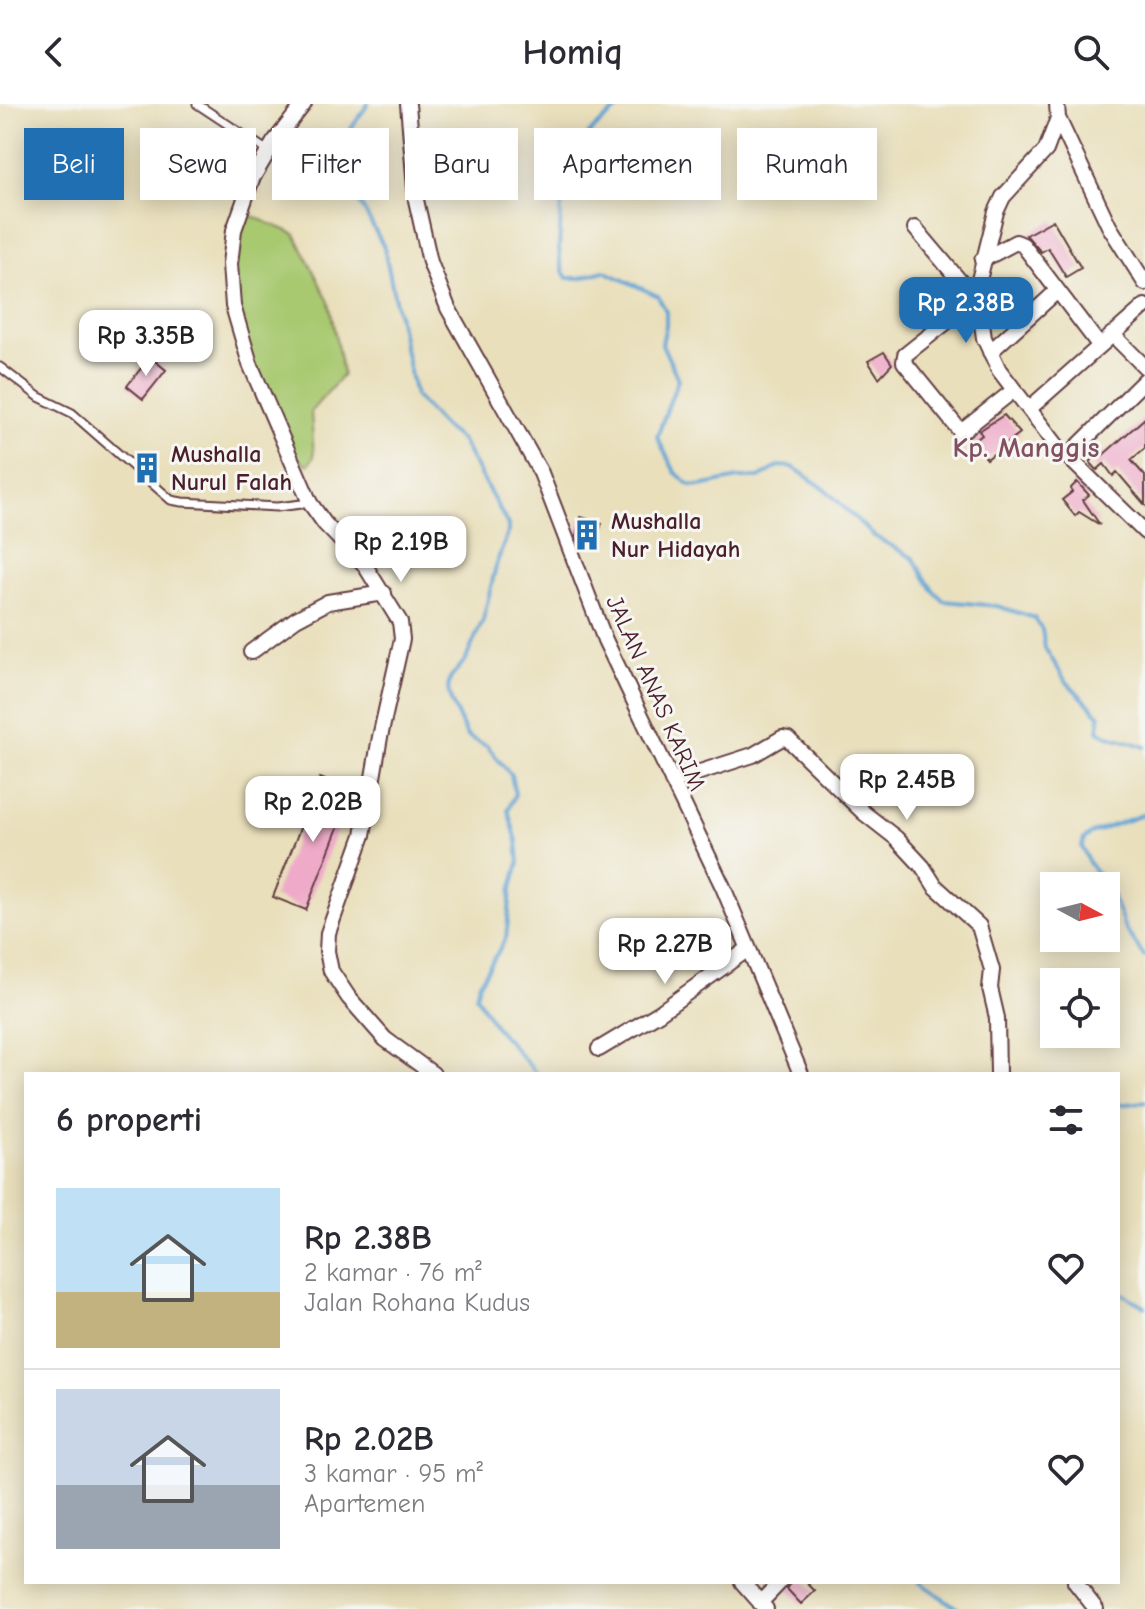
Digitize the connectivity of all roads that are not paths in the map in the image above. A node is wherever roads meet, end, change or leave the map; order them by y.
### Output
1 (197, 104) edge
2 (304, 104) edge
3 (408, 104) edge
4 (1058, 111) edge
5 (268, 151) junction
6 (915, 228) dead end
7 (982, 260) junction
8 (1145, 283) edge
9 (1057, 291) junction
10 (977, 298) junction
11 (1145, 306) edge
12 (1112, 334) junction
13 (1099, 345) junction
14 (990, 352) junction
15 (0, 367) edge
16 (1145, 367) edge
17 (1145, 380) edge
18 (1014, 390) junction
19 (1030, 408) junction
20 (1068, 456) junction
21 (310, 503) junction
22 (1145, 532) edge
23 (384, 593) junction
24 (251, 652) dead end
25 (672, 781) junction
26 (748, 949) junction
27 (599, 1049) dead end
28 (430, 1072) edge
29 (800, 1072) edge
30 (998, 1072) edge
31 (744, 1584) edge
32 (779, 1584) edge
33 (1077, 1584) edge
34 (763, 1606) edge
35 (1096, 1609) edge

1 - 5 lane
2 - 5 street
3 - 25 street, JALAN ANAS KARIM
4 - 7 street
4 - 8 street
5 - 21 street
6 - 10 street
7 - 9 street
7 - 10 street
9 - 13 street
9 - 14 street
10 - 14 street
10 - 18 street
11 - 12 street
12 - 13 street
12 - 16 street
13 - 19 street
14 - 18 street
15 - 21 lane
17 - 20 street
18 - 19 street
19 - 20 street
20 - 22 street
21 - 23 street
23 - 24 street
23 - 28 street
25 - 26 street, JALAN ANAS KARIM
25 - 30 street
26 - 27 street
26 - 29 street, JALAN ANAS KARIM
31 - 34 street
32 - 34 street
33 - 35 street

